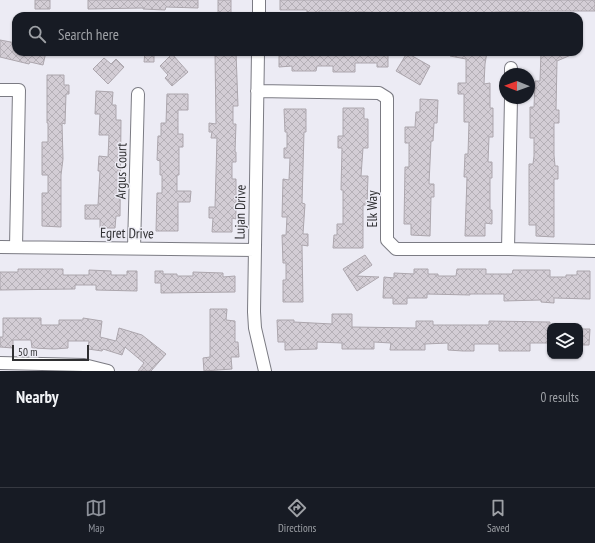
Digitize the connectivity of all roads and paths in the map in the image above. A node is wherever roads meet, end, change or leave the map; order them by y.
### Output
1 (259, 0) edge
2 (259, 12) edge
3 (258, 56) edge
4 (0, 90) edge
5 (257, 91) junction
6 (138, 94) dead end
7 (511, 104) edge
8 (0, 247) edge
9 (16, 247) junction
10 (134, 248) junction
11 (508, 249) junction
12 (255, 250) junction
13 (595, 251) edge
14 (0, 363) edge
15 (108, 371) edge
16 (265, 371) edge

1 - 2 street
3 - 5 street, Lujan Drive
4 - 9 street
5 - 11 street, Elk Way
5 - 12 street, Lujan Drive
6 - 10 street, Argus Court
7 - 11 street
8 - 9 street, Egret Drive
9 - 10 street, Egret Drive
10 - 12 street, Egret Drive
11 - 13 street, Elk Way
12 - 16 street, Lujan Drive
14 - 15 street

